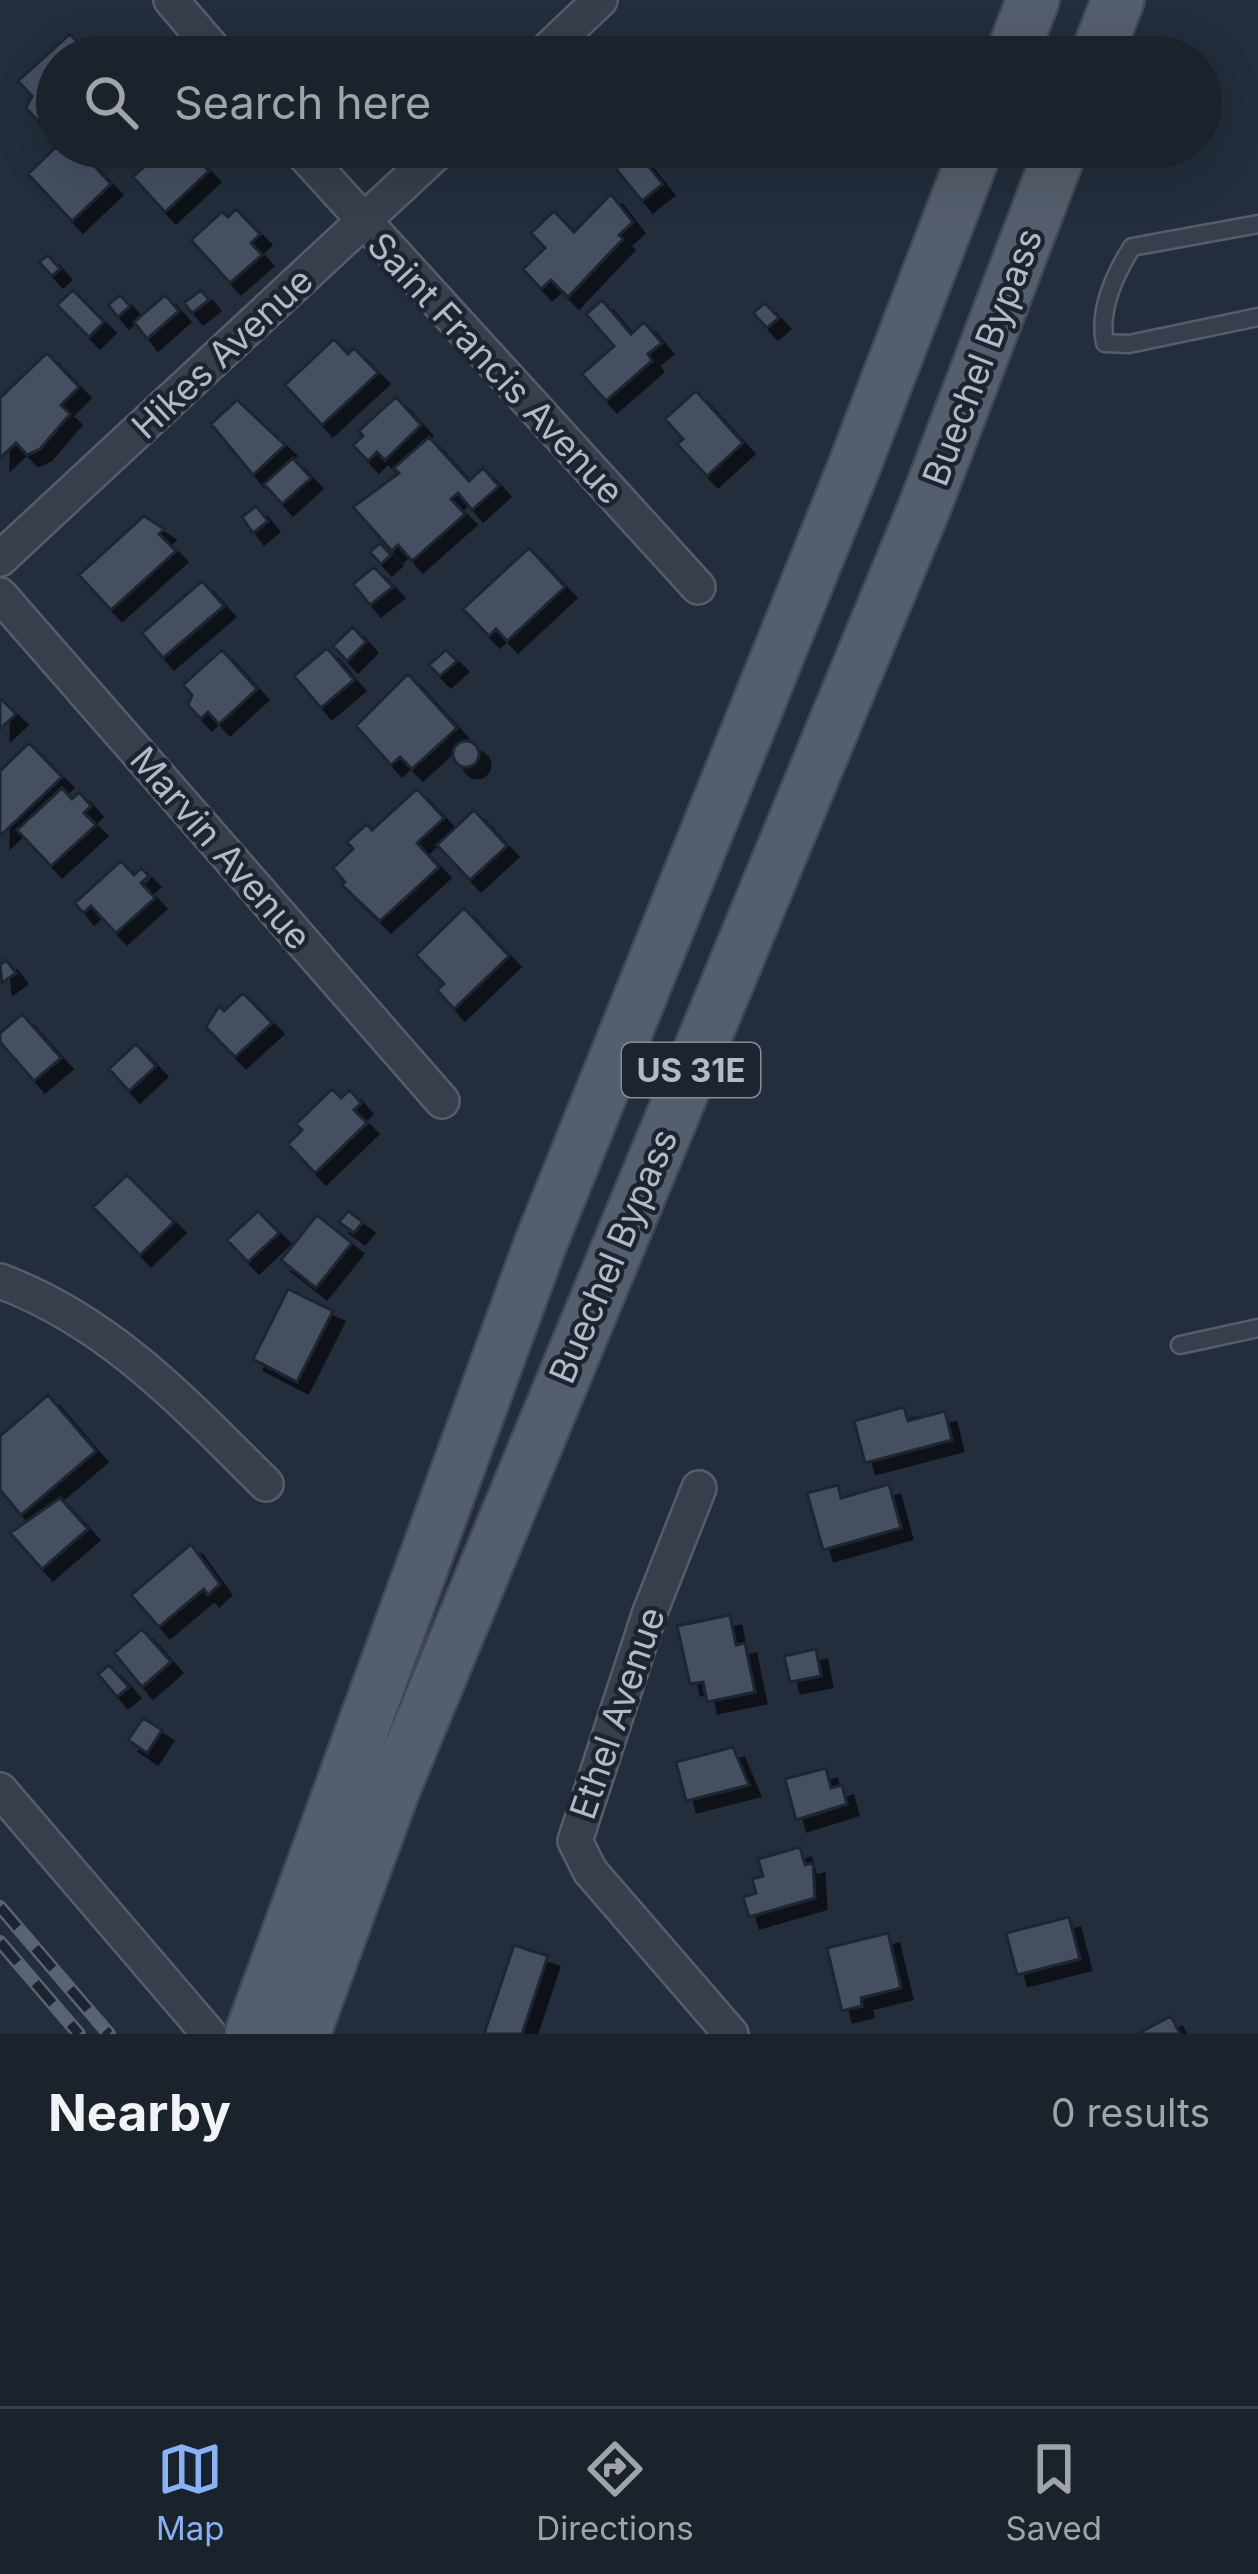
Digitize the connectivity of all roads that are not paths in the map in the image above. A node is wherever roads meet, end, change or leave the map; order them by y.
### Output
1 (171, 0) edge
2 (601, 0) edge
3 (1033, 0) edge
4 (1118, 0) edge
5 (202, 36) edge
6 (562, 36) edge
7 (1019, 36) edge
8 (1104, 36) edge
9 (315, 168) edge
10 (421, 168) edge
11 (969, 168) edge
12 (1054, 168) edge
13 (362, 223) junction
14 (1258, 224) edge
15 (1258, 317) edge
16 (0, 559) edge
17 (698, 587) dead end
18 (0, 595) edge
19 (442, 1101) dead end
20 (0, 1281) edge
21 (1258, 1328) edge
22 (1180, 1345) dead end
23 (266, 1484) dead end
24 (699, 1488) dead end
25 (0, 1790) edge
26 (311, 2013) edge
27 (209, 2034) edge
28 (250, 2034) edge
29 (731, 2034) edge

1 - 5 street
2 - 6 street
3 - 7 main road
4 - 8 main road
9 - 13 street, Saint Francis Avenue
10 - 13 street, Hikes Avenue
11 - 28 main road, Buechel Bypass / US 31E
12 - 26 main road, Buechel Bypass / US 31E
13 - 16 street, Hikes Avenue
13 - 17 street, Saint Francis Avenue
14 - 15 lane
18 - 19 street, Marvin Avenue
20 - 23 street
21 - 22 lane
24 - 29 street, Ethel Avenue
25 - 27 street

